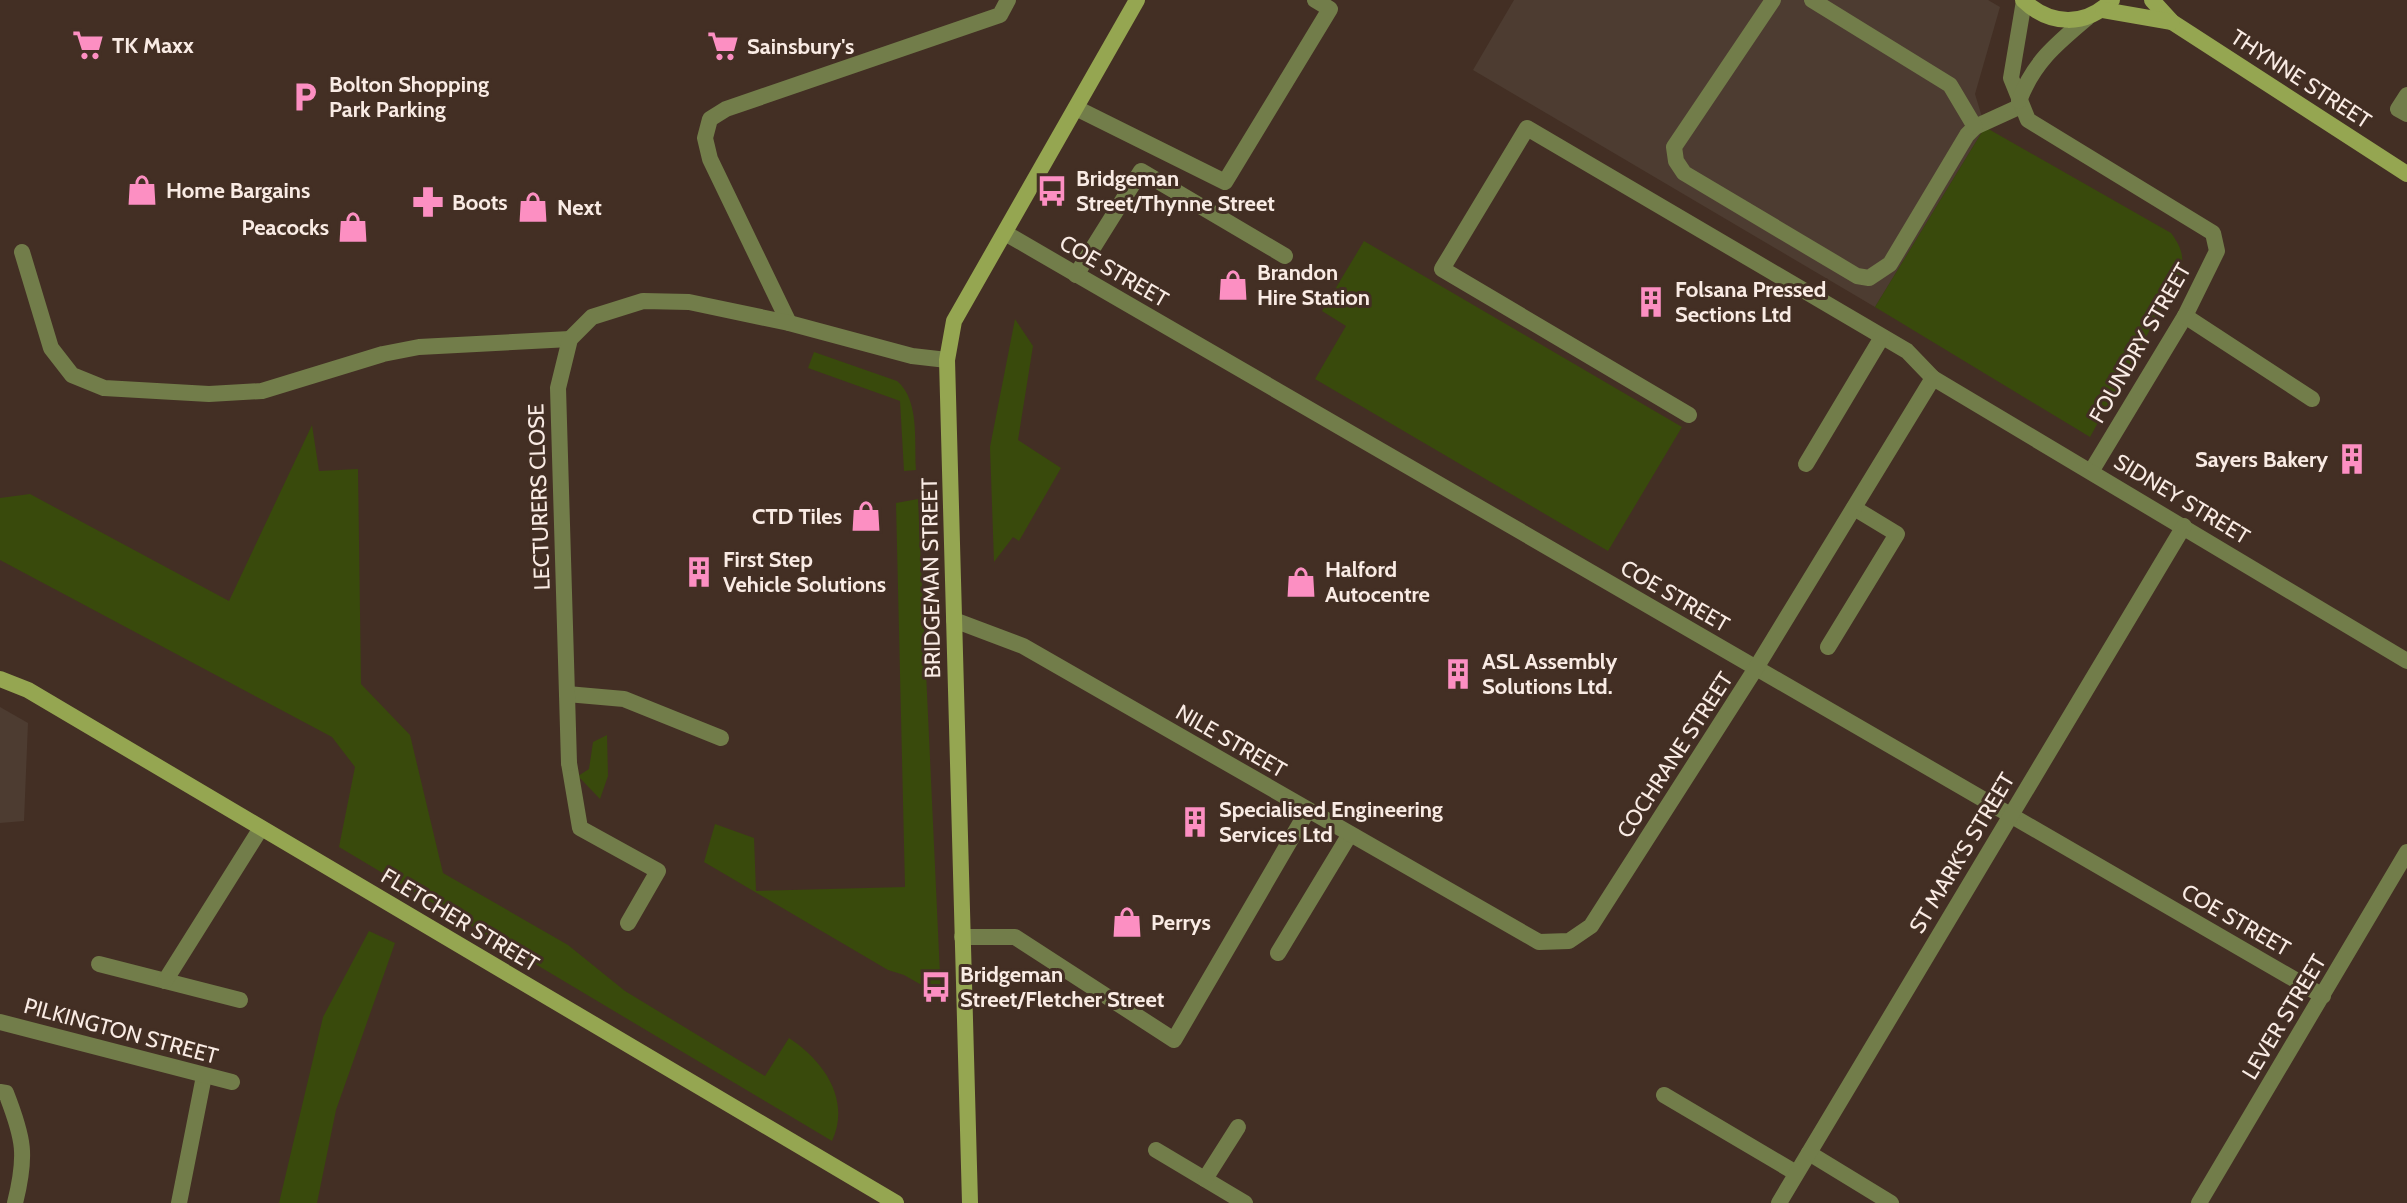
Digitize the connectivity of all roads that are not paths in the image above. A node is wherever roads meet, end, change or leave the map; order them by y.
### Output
1 (1008, 0) edge
2 (1137, 0) edge
3 (1315, 0) edge
4 (1773, 0) edge
5 (1812, 0) edge
6 (2152, 0) edge
7 (2023, 1) edge
8 (2107, 5) edge
9 (2087, 18) junction
10 (2172, 22) junction
11 (2407, 95) edge
12 (2020, 104) junction
13 (1076, 108) junction
14 (2407, 114) edge
15 (1975, 127) junction
16 (2407, 174) edge
17 (1005, 233) junction
18 (22, 252) dead end
19 (1285, 256) dead end
20 (1076, 275) junction
21 (2185, 316) junction
22 (789, 323) junction
23 (1882, 337) junction
24 (570, 339) junction
25 (947, 360) junction
26 (1933, 378) junction
27 (2312, 399) dead end
28 (1689, 415) dead end
29 (1806, 464) dead end
30 (2092, 470) junction
31 (1854, 508) junction
32 (2184, 526) junction
33 (954, 620) junction
34 (1828, 647) dead end
35 (2407, 661) edge
36 (1756, 668) junction
37 (0, 679) edge
38 (567, 694) junction
39 (721, 738) dead end
40 (1308, 810) junction
41 (2010, 815) junction
42 (261, 828) junction
43 (1350, 834) junction
44 (2407, 852) edge
45 (628, 923) dead end
46 (962, 937) junction
47 (1569, 941) joint
48 (1278, 953) dead end
49 (99, 964) dead end
50 (165, 981) junction
51 (2323, 996) junction
52 (240, 1000) dead end
53 (0, 1022) edge
54 (204, 1076) junction
55 (232, 1082) dead end
56 (0, 1092) edge
57 (1664, 1095) dead end
58 (1238, 1127) dead end
59 (1156, 1150) dead end
60 (1809, 1153) junction
61 (1796, 1173) junction
62 (1205, 1179) junction
63 (15, 1203) edge
64 (179, 1203) edge
65 (896, 1203) edge
66 (970, 1203) edge
67 (1245, 1203) edge
68 (1779, 1203) edge
69 (1891, 1203) edge
70 (2199, 1203) edge

1 - 22 street
2 - 13 street, BRIDGEMAN STREET
3 - 13 street
4 - 15 street
5 - 15 street
6 - 10 street, THYNNE STREET
7 - 9 street, THYNNE STREET
7 - 12 street
8 - 9 street, THYNNE STREET
8 - 10 street, THYNNE STREET
9 - 12 street
10 - 16 street, THYNNE STREET
11 - 14 street
12 - 15 street
12 - 21 street, FOUNDRY STREET
13 - 17 street, BRIDGEMAN STREET
17 - 20 street, COE STREET
17 - 25 street, BRIDGEMAN STREET
18 - 24 street
19 - 20 street
20 - 36 street, COE STREET
21 - 27 street
21 - 30 street, FOUNDRY STREET
22 - 24 street
22 - 25 street
23 - 26 street, SIDNEY STREET
23 - 28 street, SIDNEY STREET
23 - 29 street
24 - 38 street, LECTURERS CLOSE
25 - 33 street, BRIDGEMAN STREET
26 - 30 street, SIDNEY STREET
26 - 31 street, COCHRANE STREET
30 - 32 street, SIDNEY STREET
31 - 34 street
31 - 36 street, COCHRANE STREET
32 - 35 street, SIDNEY STREET
32 - 41 street, ST MARK'S STREET
33 - 40 street, NILE STREET
33 - 46 street, BRIDGEMAN STREET
36 - 41 street, COE STREET
36 - 47 street, COCHRANE STREET
37 - 42 street, FLETCHER STREET
38 - 39 street
38 - 45 street, LECTURERS CLOSE
40 - 43 street, NILE STREET
40 - 46 street
41 - 51 street, COE STREET
41 - 60 street, ST MARK'S STREET
42 - 50 street
42 - 65 street, FLETCHER STREET
43 - 47 street, NILE STREET
43 - 48 street
44 - 51 street, LEVER STREET
46 - 66 street, BRIDGEMAN STREET
49 - 50 street
50 - 52 street
51 - 70 street, LEVER STREET
53 - 54 street, PILKINGTON STREET
54 - 55 street, PILKINGTON STREET
54 - 64 street
56 - 63 street
57 - 61 street
58 - 62 street
59 - 62 street
60 - 61 street, ST MARK'S STREET
60 - 69 street
61 - 68 street, ST MARK'S STREET
62 - 67 street

